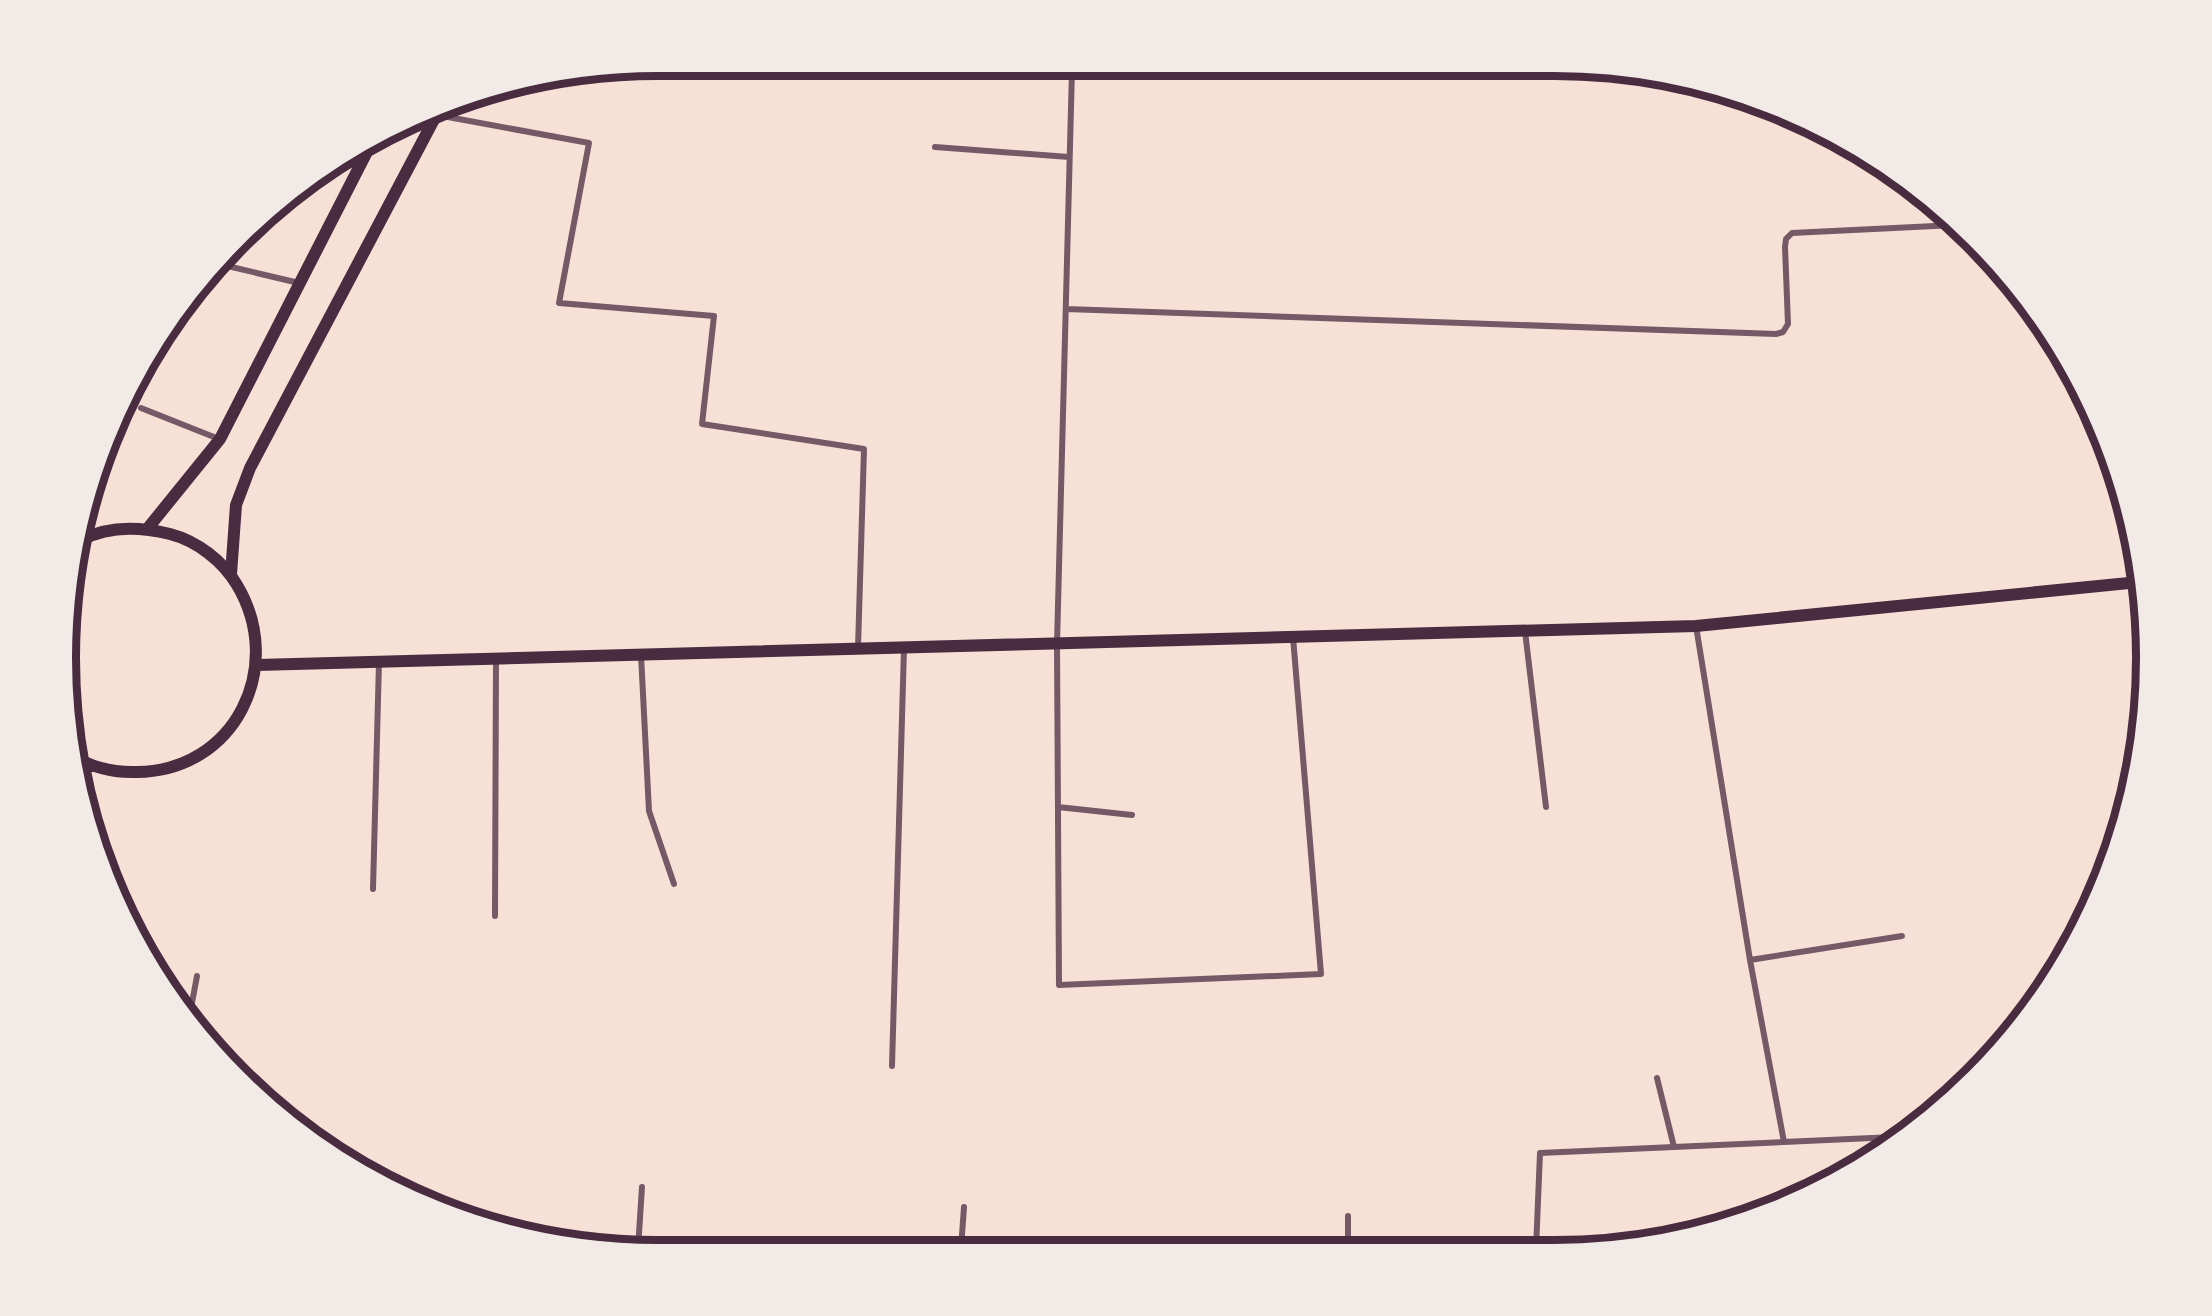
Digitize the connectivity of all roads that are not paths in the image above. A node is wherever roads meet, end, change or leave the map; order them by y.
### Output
1 (1072, 76) edge
2 (451, 115) edge
3 (431, 123) edge
4 (934, 147) dead end
5 (365, 155) edge
6 (1069, 157) junction
7 (1942, 226) edge
8 (229, 266) edge
9 (299, 284) junction
10 (1066, 309) junction
11 (141, 408) dead end
12 (220, 439) junction
13 (148, 528) junction
14 (90, 536) edge
15 (231, 574) junction
16 (2131, 583) edge
17 (1696, 626) junction
18 (1525, 631) junction
19 (1293, 637) junction
20 (1057, 644) junction
21 (904, 648) junction
22 (858, 649) junction
23 (641, 655) junction
24 (496, 659) junction
25 (379, 662) junction
26 (257, 665) junction
27 (88, 765) edge
28 (1058, 807) junction
29 (1546, 807) dead end
30 (1132, 815) dead end
31 (674, 884) dead end
32 (373, 890) dead end
33 (495, 916) dead end
34 (1902, 936) dead end
35 (1750, 960) junction
36 (197, 976) dead end
37 (192, 1005) edge
38 (892, 1066) dead end
39 (1657, 1078) dead end
40 (1882, 1138) edge
41 (1784, 1142) junction
42 (1674, 1147) junction
43 (642, 1188) dead end
44 (964, 1208) dead end
45 (1348, 1216) dead end
46 (639, 1239) edge
47 (962, 1240) edge
48 (1348, 1240) edge
49 (1536, 1240) edge

1 - 6 street
2 - 22 street
3 - 15 main road
4 - 6 street
5 - 9 main road
6 - 10 street
7 - 10 street
8 - 9 street
9 - 12 main road
10 - 20 street
11 - 12 street
12 - 13 main road
13 - 14 main road
13 - 15 main road
15 - 26 main road
16 - 17 main road
17 - 18 main road
17 - 35 street
18 - 19 main road
18 - 29 street
19 - 20 main road
19 - 28 street
20 - 21 main road
20 - 28 street
21 - 22 main road
21 - 38 street
22 - 23 main road
23 - 24 main road
23 - 31 street
24 - 25 main road
24 - 33 street
25 - 26 main road
25 - 32 street
26 - 27 main road
28 - 30 street
34 - 35 street
35 - 41 street
36 - 37 street
39 - 42 street
40 - 41 street
41 - 42 street
42 - 49 street
43 - 46 street
44 - 47 street
45 - 48 street

